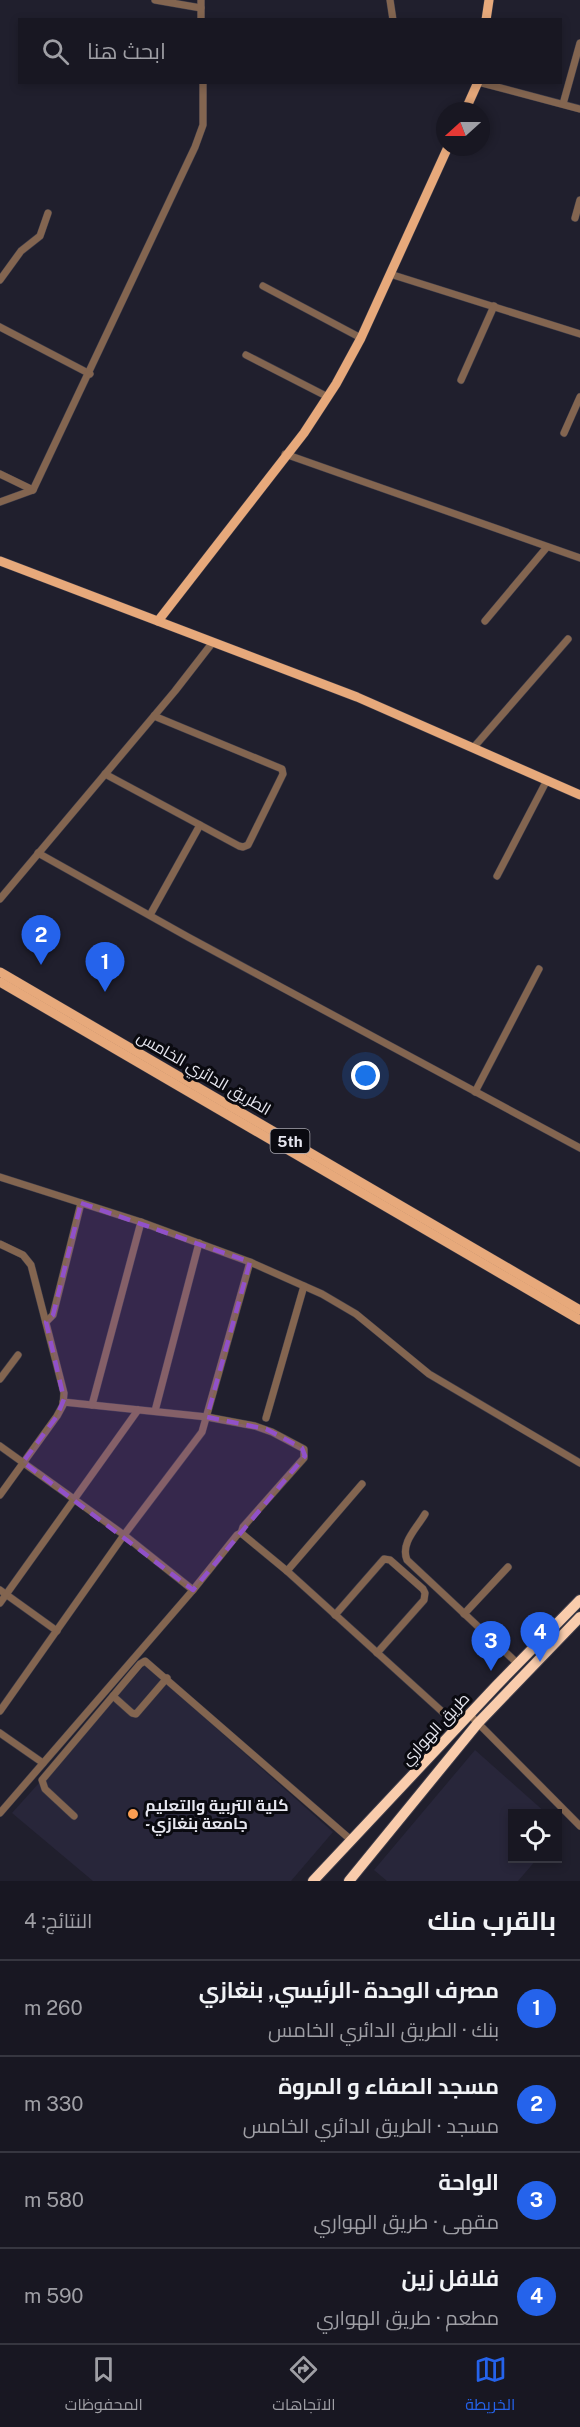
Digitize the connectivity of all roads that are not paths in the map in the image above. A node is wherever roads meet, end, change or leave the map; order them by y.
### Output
1 (155, 0) edge
2 (390, 0) edge
3 (489, 0) edge
4 (201, 4) edge
5 (393, 18) edge
6 (486, 18) edge
7 (580, 43) edge
8 (203, 84) edge
9 (477, 84) edge
10 (486, 84) edge
11 (469, 102) edge
12 (563, 104) junction
13 (580, 109) edge
14 (444, 156) edge
15 (580, 200) edge
16 (48, 213) dead end
17 (575, 218) dead end
18 (390, 274) junction
19 (0, 280) edge
20 (263, 286) dead end
21 (494, 306) junction
22 (0, 327) edge
23 (580, 334) edge
24 (361, 338) junction
25 (246, 355) dead end
26 (90, 374) junction
27 (461, 380) dead end
28 (328, 397) junction
29 (580, 397) edge
30 (564, 433) dead end
31 (285, 454) junction
32 (0, 474) edge
33 (33, 490) junction
34 (0, 502) edge
35 (547, 547) junction
36 (580, 558) edge
37 (0, 561) edge
38 (158, 621) junction
39 (485, 621) dead end
40 (568, 639) dead end
41 (213, 642) junction
42 (154, 716) junction
43 (474, 747) junction
44 (105, 774) junction
45 (547, 780) junction
46 (580, 794) edge
47 (200, 825) junction
48 (38, 853) junction
49 (497, 876) dead end
50 (0, 899) edge
51 (150, 915) junction
52 (539, 969) dead end
53 (0, 972) edge
54 (0, 982) edge
55 (475, 1092) junction
56 (580, 1148) edge
57 (0, 1178) edge
58 (81, 1203) junction
59 (141, 1222) junction
60 (436, 1231) junction
61 (199, 1243) junction
62 (0, 1245) edge
63 (250, 1262) junction
64 (304, 1286) junction
65 (580, 1310) edge
66 (580, 1320) edge
67 (46, 1322) junction
68 (18, 1355) dead end
69 (0, 1378) edge
70 (63, 1402) junction
71 (92, 1405) junction
72 (138, 1410) junction
73 (154, 1411) junction
74 (207, 1417) junction
75 (266, 1418) dead end
76 (0, 1446) edge
77 (23, 1462) junction
78 (580, 1463) edge
79 (362, 1484) dead end
80 (0, 1495) edge
81 (75, 1499) junction
82 (425, 1514) dead end
83 (241, 1533) junction
84 (124, 1535) junction
85 (508, 1568) dead end
86 (287, 1571) junction
87 (193, 1590) junction
88 (3, 1592) edge
89 (580, 1600) edge
90 (0, 1603) edge
91 (464, 1614) junction
92 (335, 1615) junction
93 (580, 1617) edge
94 (57, 1631) junction
95 (377, 1653) junction
96 (518, 1663) junction
97 (167, 1678) junction
98 (112, 1696) junction
99 (0, 1711) edge
100 (470, 1714) junction
101 (478, 1723) junction
102 (458, 1726) junction
103 (0, 1733) edge
104 (43, 1763) junction
105 (0, 1813) edge
106 (74, 1816) dead end
107 (580, 1826) edge
108 (351, 1840) junction
109 (313, 1881) edge
110 (349, 1881) edge

1 - 4 street
2 - 5 street
3 - 6 main road
7 - 12 street
8 - 26 street
9 - 11 main road
10 - 12 street
12 - 13 street
14 - 18 main road
15 - 17 street
16 - 19 street
18 - 21 street
18 - 24 main road
20 - 24 street
21 - 23 street
21 - 27 street
22 - 26 street
24 - 28 main road
25 - 28 street
26 - 33 street
28 - 31 main road
29 - 30 street
31 - 35 street
31 - 38 main road
32 - 33 street
33 - 34 street
35 - 36 street
35 - 39 street
37 - 38 main road
38 - 41 main road
40 - 43 street
41 - 42 street
41 - 43 main road
42 - 44 street
42 - 47 street
43 - 45 main road
44 - 47 street
44 - 48 street
45 - 46 main road
45 - 49 street
47 - 51 street
48 - 50 street
48 - 51 street
51 - 55 street
52 - 55 street
53 - 60 main road, الطريق الدائري الخامس / 5th
54 - 60 main road, الطريق الدائري الخامس / 5th
55 - 56 street
57 - 58 street
58 - 59 street
58 - 67 street
59 - 61 street
59 - 71 street
60 - 65 main road, الطريق الدائري الخامس / 5th
60 - 66 main road, الطريق الدائري الخامس / 5th
61 - 63 street
61 - 73 street
62 - 67 street
63 - 64 street
63 - 74 street
64 - 75 street
64 - 78 street
67 - 70 street
68 - 69 street
70 - 71 street
70 - 77 street
71 - 72 street
72 - 73 street
72 - 81 street
73 - 74 street
74 - 83 street
74 - 84 street
76 - 77 street
77 - 80 street
77 - 81 street
79 - 86 street
81 - 84 street
81 - 88 street
82 - 91 street
83 - 86 street
83 - 87 street
84 - 87 street
84 - 94 street
85 - 91 street
86 - 92 street
87 - 104 street
88 - 90 street
88 - 94 street
89 - 96 highway, طريق الهواري
91 - 96 street
92 - 95 street
92 - 95 street
93 - 101 highway, طريق الهواري
94 - 99 street
95 - 102 street
96 - 100 highway, طريق الهواري
97 - 98 street
97 - 98 street
97 - 108 street
98 - 106 street
100 - 101 street
100 - 102 highway, طريق الهواري
101 - 107 street
101 - 110 highway, طريق الهواري
102 - 108 highway, طريق الهواري
103 - 104 street
104 - 105 street
108 - 109 highway, طريق الهواري

